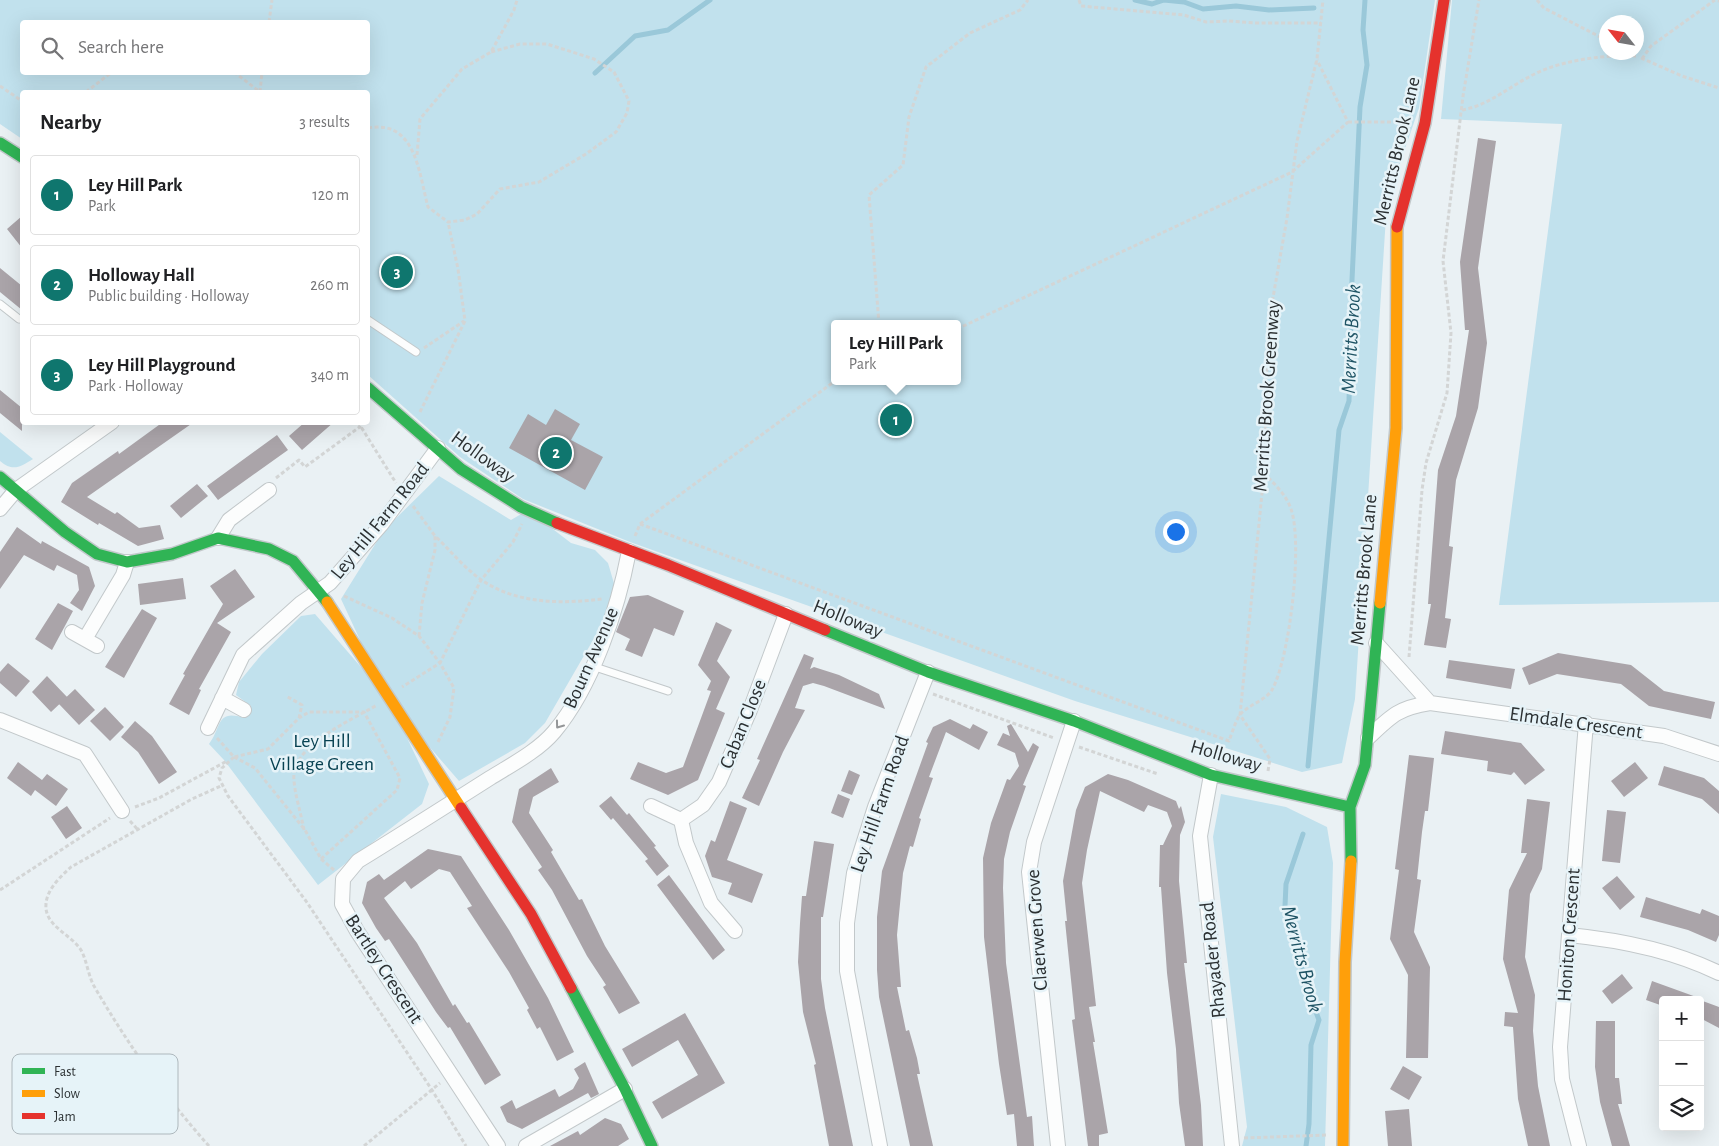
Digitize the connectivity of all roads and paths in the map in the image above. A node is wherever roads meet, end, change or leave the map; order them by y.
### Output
1 (272, 0) edge
2 (517, 0) edge
3 (1028, 0) edge
4 (1079, 0) edge
5 (1323, 0) edge
6 (1444, 0) edge
7 (1479, 0) edge
8 (1537, 0) edge
9 (1717, 0) edge
10 (269, 20) edge
11 (1321, 23) junction
12 (1599, 36) edge
13 (491, 52) junction
14 (1644, 56) edge
15 (1599, 58) edge
16 (1317, 59) junction
17 (1644, 60) edge
18 (108, 75) edge
19 (238, 75) edge
20 (262, 75) edge
21 (0, 86) edge
22 (1719, 88) edge
23 (89, 90) edge
24 (257, 90) edge
25 (260, 90) edge
26 (20, 100) edge
27 (1462, 110) junction
28 (1348, 122) junction
29 (1425, 123) junction
30 (370, 128) edge
31 (0, 143) edge
32 (417, 156) junction
33 (20, 157) edge
34 (1292, 172) junction
35 (448, 222) junction
36 (0, 304) edge
37 (19, 319) dead end
38 (880, 320) edge
39 (370, 321) edge
40 (465, 321) junction
41 (961, 327) edge
42 (416, 352) joint
43 (831, 384) edge
44 (370, 390) edge
45 (108, 425) edge
46 (358, 425) edge
47 (360, 425) edge
48 (413, 426) junction
49 (438, 448) junction
50 (1264, 473) junction
51 (0, 477) edge
52 (16, 490) junction
53 (269, 490) joint
54 (404, 493) junction
55 (0, 508) edge
56 (528, 510) junction
57 (640, 524) junction
58 (435, 536) junction
59 (218, 538) junction
60 (629, 551) junction
61 (127, 562) junction
62 (481, 580) junction
63 (325, 587) junction
64 (618, 597) junction
65 (786, 614) junction
66 (72, 632) dead end
67 (419, 636) junction
68 (1376, 643) junction
69 (440, 663) junction
70 (592, 666) junction
71 (928, 672) junction
72 (413, 679) dead end
73 (1408, 679) junction
74 (668, 691) dead end
75 (286, 696) dead end
76 (222, 698) junction
77 (1430, 703) junction
78 (244, 710) dead end
79 (364, 712) junction
80 (1240, 716) junction
81 (299, 718) junction
82 (0, 720) edge
83 (1074, 721) junction
84 (1586, 723) junction
85 (208, 728) joint
86 (1368, 738) junction
87 (1719, 754) edge
88 (234, 757) junction
89 (429, 761) junction
90 (1211, 775) junction
91 (223, 785) junction
92 (1266, 786) junction
93 (455, 800) junction
94 (651, 806) dead end
95 (1350, 807) junction
96 (122, 810) junction
97 (681, 820) junction
98 (304, 830) junction
99 (0, 890) edge
100 (735, 932) dead end
101 (1569, 935) junction
102 (1719, 973) edge
103 (138, 1054) edge
104 (452, 1073) junction
105 (625, 1089) junction
106 (432, 1090) junction
107 (178, 1111) edge
108 (1323, 1135) dead end
109 (1232, 1142) edge
110 (208, 1146) edge
111 (364, 1146) edge
112 (466, 1146) edge
113 (498, 1146) edge
114 (526, 1146) edge
115 (652, 1146) edge
116 (880, 1146) edge
117 (1058, 1146) edge
118 (1343, 1146) edge
119 (1579, 1146) edge

1 - 10 path
2 - 13 path
3 - 38 path
4 - 11 path
5 - 11 path, Merritts Brook Greenway
6 - 29 street, Merritts Brook Lane
7 - 27 path
8 - 12 path
9 - 14 path
11 - 16 path, Merritts Brook Greenway
13 - 32 path
13 - 35 path
15 - 27 path
16 - 28 path
16 - 34 path, Merritts Brook Greenway
17 - 22 path
18 - 23 path
19 - 24 path
20 - 25 path
21 - 26 path
27 - 73 path
28 - 29 path
28 - 34 path
29 - 68 street, Merritts Brook Lane
30 - 32 path
31 - 33 street
32 - 35 path
34 - 41 path
34 - 50 path, Merritts Brook Greenway
35 - 40 path
36 - 37 lane
39 - 42 lane
40 - 42 path
40 - 48 path
43 - 57 path
44 - 48 street, Holloway
45 - 52 street
46 - 53 path
47 - 54 path
48 - 49 street, Holloway
49 - 54 street, Ley Hill Farm Road
49 - 56 street, Holloway
50 - 80 path, Merritts Brook Greenway
50 - 80 path
51 - 52 street
52 - 55 street
52 - 61 street
53 - 59 street
54 - 58 path
54 - 63 street, Ley Hill Farm Road
56 - 60 street, Holloway
56 - 62 path
57 - 60 path
57 - 80 path
58 - 62 path
58 - 67 path
59 - 61 street
59 - 63 street
60 - 64 street, Bourn Avenue
60 - 65 street, Holloway
61 - 66 street
62 - 64 path
62 - 69 path
63 - 67 path
63 - 76 street, Ley Hill Farm Road
63 - 89 street
64 - 70 street, Bourn Avenue
65 - 71 street, Holloway
65 - 97 street, Caban Close
67 - 69 path
68 - 73 street
68 - 86 street, Merritts Brook Lane
69 - 72 path
69 - 89 path
70 - 74 lane
70 -> 93 street, Bourn Avenue
71 - 83 street, Holloway
71 - 116 street, Ley Hill Farm Road
73 - 77 street
75 - 81 path
76 - 78 street
76 - 85 street, Ley Hill Farm Road
77 - 84 street, Elmdale Crescent
77 - 86 street, Elmdale Crescent
79 - 81 path
79 - 98 path
79 - 98 path
80 - 92 path
81 - 88 path
82 - 96 street
83 - 90 street, Holloway
83 - 117 street, Claerwen Grove
84 - 87 street, Elmdale Crescent
84 - 101 street, Honiton Crescent
85 - 88 path
86 - 95 street, Merritts Brook Lane
88 - 91 path
88 - 96 path
88 - 98 path
89 - 93 street
90 - 92 street, Holloway
90 - 109 street, Rhayader Road
91 - 103 path
91 - 106 path
92 - 95 street, Holloway
93 - 104 street, Bartley Crescent
93 - 105 street
94 - 97 street
95 - 118 street, Merritts Brook Lane
96 - 99 path
97 - 100 street
101 - 102 street
101 - 119 street, Honiton Crescent
104 - 106 path
104 - 113 street, Bartley Crescent
105 - 114 street
105 - 115 street
106 - 111 path
106 - 112 path
107 - 110 path
108 - 109 path

